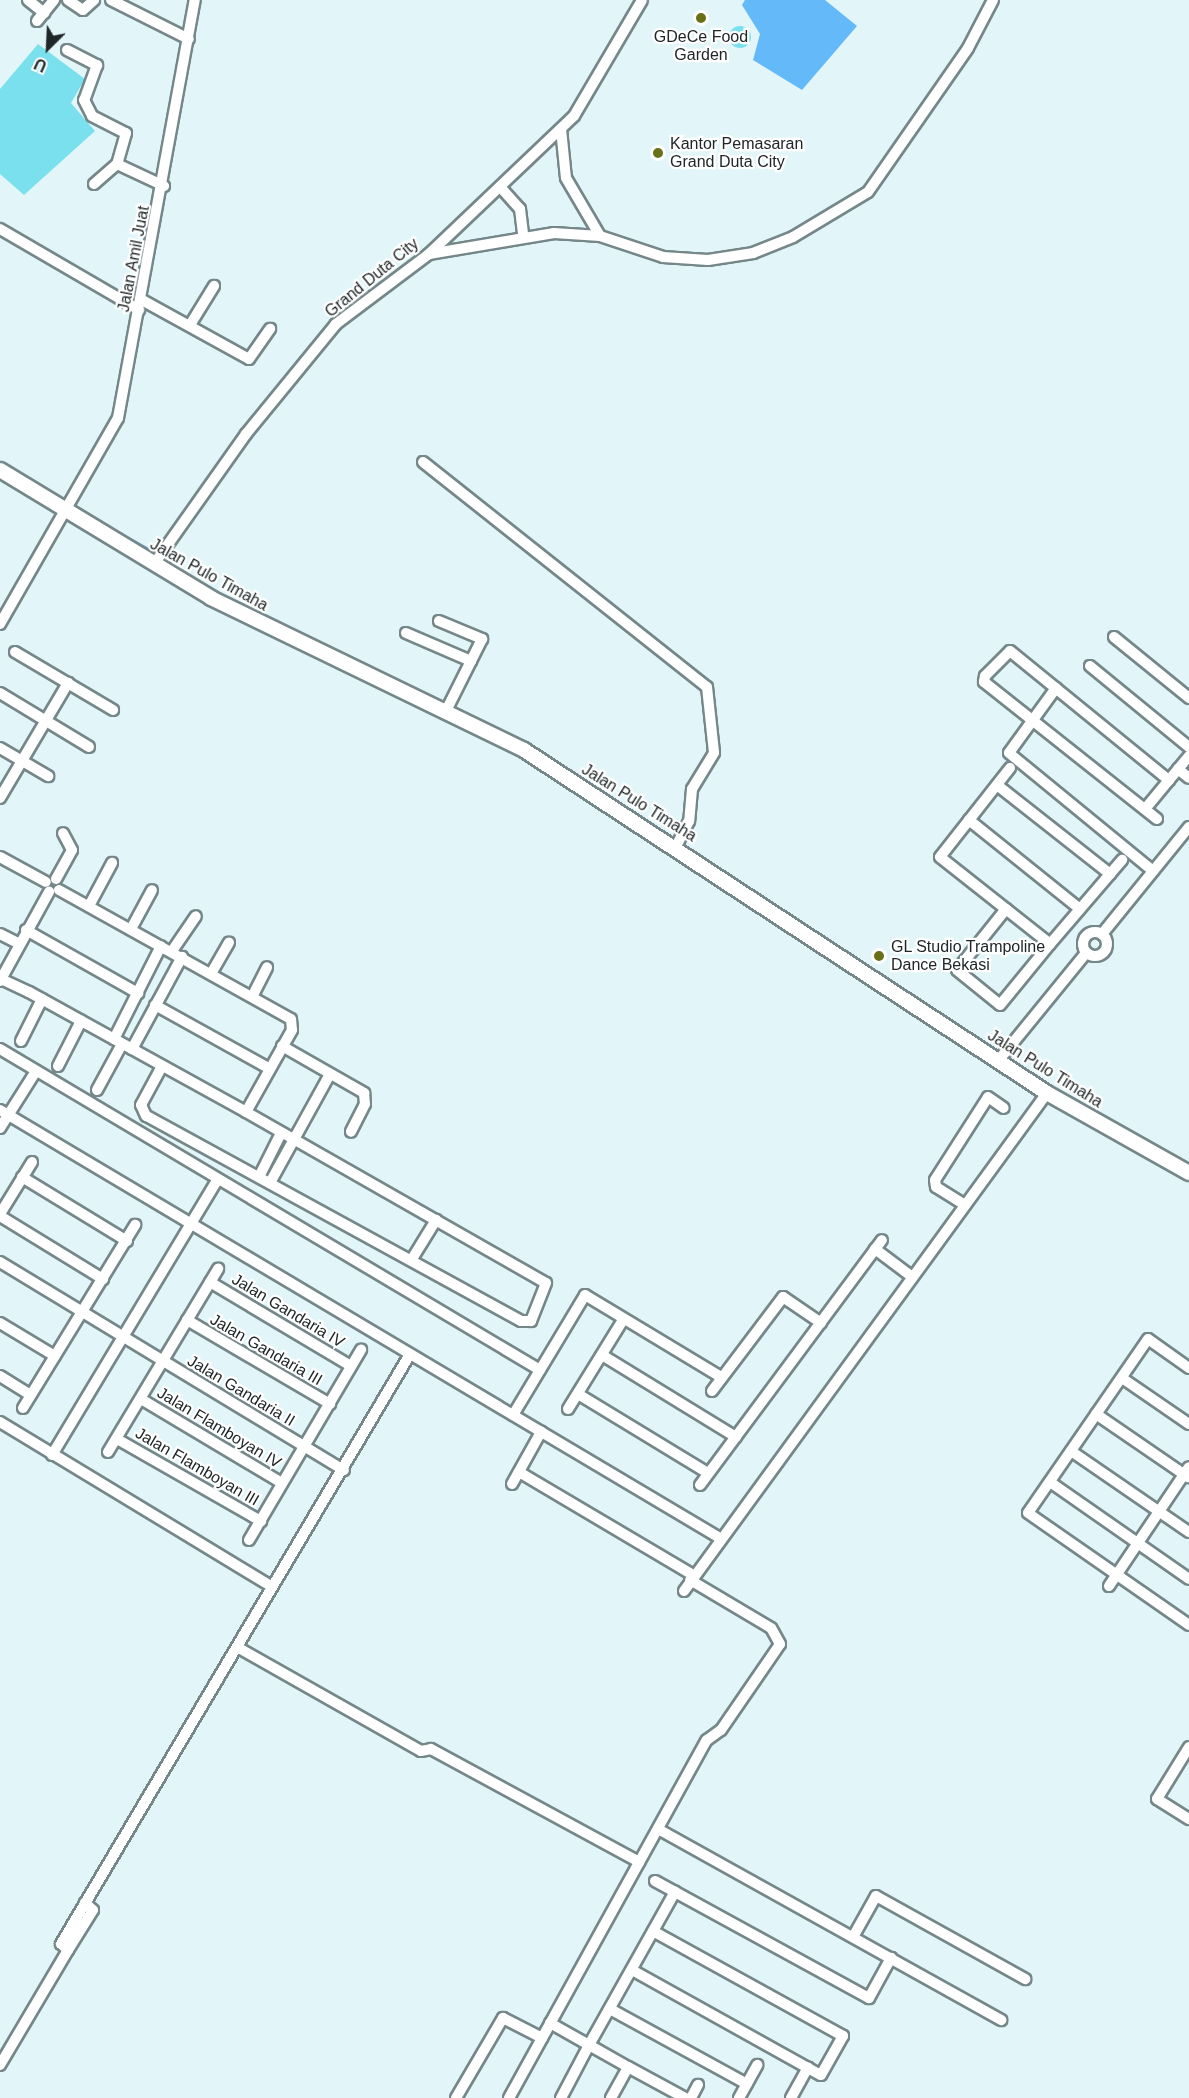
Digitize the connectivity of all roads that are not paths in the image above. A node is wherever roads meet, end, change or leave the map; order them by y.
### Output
1 (28, 0) edge
2 (54, 0) edge
3 (68, 0) edge
4 (94, 0) edge
5 (111, 0) edge
6 (195, 0) edge
7 (642, 0) edge
8 (993, 0) edge
9 (189, 39) junction
10 (67, 50) dead end
11 (561, 129) junction
12 (117, 164) junction
13 (94, 184) dead end
14 (164, 186) junction
15 (502, 189) junction
16 (0, 229) edge
17 (523, 235) junction
18 (600, 236) junction
19 (429, 254) junction
20 (214, 286) dead end
21 (140, 305) junction
22 (190, 325) junction
23 (270, 329) dead end
24 (423, 462) dead end
25 (0, 470) edge
26 (65, 510) junction
27 (154, 564) junction
28 (439, 621) dead end
29 (0, 624) edge
30 (406, 633) dead end
31 (1114, 637) dead end
32 (15, 652) dead end
33 (471, 661) junction
34 (1090, 666) dead end
35 (68, 683) junction
36 (1056, 688) junction
37 (0, 693) edge
38 (1189, 698) edge
39 (113, 710) dead end
40 (447, 710) junction
41 (46, 720) junction
42 (1032, 720) junction
43 (0, 747) edge
44 (89, 747) dead end
45 (1189, 747) edge
46 (21, 760) junction
47 (1185, 763) edge
48 (1010, 768) dead end
49 (48, 776) dead end
50 (1189, 778) edge
51 (1169, 780) junction
52 (997, 785) junction
53 (0, 798) edge
54 (1145, 810) junction
55 (1157, 819) dead end
56 (969, 820) junction
57 (1189, 827) edge
58 (63, 833) dead end
59 (679, 842) junction
60 (0, 857) edge
61 (1122, 860) dead end
62 (112, 863) dead end
63 (1153, 871) junction
64 (1110, 874) junction
65 (53, 886) junction
66 (152, 890) dead end
67 (89, 906) junction
68 (1006, 909) junction
69 (1080, 909) junction
70 (196, 916) dead end
71 (1068, 923) junction
72 (131, 929) junction
73 (26, 930) junction
74 (0, 934) edge
75 (1102, 934) junction
76 (1084, 938) junction
77 (229, 942) dead end
78 (18, 943) junction
79 (1050, 944) junction
80 (171, 951) junction
81 (1086, 953) junction
82 (267, 967) dead end
83 (212, 972) junction
84 (1, 980) edge
85 (138, 993) junction
86 (253, 995) junction
87 (42, 999) junction
88 (155, 1005) junction
89 (81, 1021) junction
90 (21, 1041) dead end
91 (123, 1044) junction
92 (282, 1046) junction
93 (0, 1049) edge
94 (998, 1061) junction
95 (58, 1066) dead end
96 (162, 1066) junction
97 (268, 1068) junction
98 (36, 1071) junction
99 (330, 1074) junction
100 (97, 1090) dead end
101 (1050, 1094) junction
102 (1004, 1108) dead end
103 (4, 1112) edge
104 (246, 1112) junction
105 (0, 1128) edge
106 (351, 1132) dead end
107 (281, 1133) junction
108 (292, 1139) junction
109 (32, 1162) dead end
110 (1189, 1173) edge
111 (260, 1175) junction
112 (22, 1177) junction
113 (218, 1179) junction
114 (271, 1181) junction
115 (965, 1205) junction
116 (0, 1215) edge
117 (436, 1220) junction
118 (192, 1222) junction
119 (135, 1225) dead end
120 (127, 1241) junction
121 (412, 1259) junction
122 (0, 1262) edge
123 (218, 1269) dead end
124 (911, 1276) junction
125 (103, 1279) junction
126 (210, 1282) junction
127 (86, 1312) junction
128 (187, 1320) junction
129 (623, 1320) junction
130 (0, 1323) edge
131 (821, 1323) junction
132 (124, 1336) junction
133 (361, 1350) dead end
134 (410, 1354) junction
135 (602, 1355) junction
136 (55, 1356) junction
137 (162, 1362) junction
138 (351, 1366) junction
139 (1189, 1368) edge
140 (540, 1370) junction
141 (0, 1376) edge
142 (721, 1377) junction
143 (1122, 1378) junction
144 (712, 1391) dead end
145 (578, 1394) junction
146 (32, 1395) junction
147 (141, 1399) junction
148 (330, 1404) junction
149 (23, 1408) dead end
150 (568, 1409) dead end
151 (1096, 1414) junction
152 (513, 1415) junction
153 (0, 1422) edge
154 (1189, 1424) edge
155 (541, 1432) junction
156 (736, 1437) junction
157 (117, 1439) junction
158 (305, 1446) junction
159 (1071, 1451) junction
160 (108, 1452) dead end
161 (52, 1455) junction
162 (344, 1470) junction
163 (519, 1472) junction
164 (708, 1473) junction
165 (1187, 1473) edge
166 (1050, 1482) junction
167 (282, 1483) junction
168 (512, 1484) dead end
169 (700, 1485) dead end
170 (1159, 1511) junction
171 (261, 1521) junction
172 (1189, 1532) edge
173 (718, 1537) junction
174 (249, 1540) dead end
175 (1137, 1544) junction
176 (1116, 1575) junction
177 (692, 1578) junction
178 (1189, 1579) edge
179 (1109, 1586) dead end
180 (272, 1587) junction
181 (684, 1591) dead end
182 (1189, 1625) edge
183 (237, 1647) junction
184 (1189, 1747) edge
185 (1189, 1819) edge
186 (658, 1829) junction
187 (639, 1862) junction
188 (655, 1881) dead end
189 (675, 1892) junction
190 (653, 1931) junction
191 (853, 1937) junction
192 (891, 1958) junction
193 (632, 1970) junction
194 (1025, 1979) dead end
195 (610, 2009) junction
196 (1000, 2020) dead end
197 (550, 2023) junction
198 (542, 2038) junction
199 (589, 2046) junction
200 (0, 2065) edge
201 (757, 2065) dead end
202 (628, 2067) junction
203 (808, 2067) junction
204 (747, 2084) junction
205 (698, 2085) dead end
206 (456, 2098) edge
207 (509, 2098) edge
208 (561, 2098) edge
209 (611, 2098) edge
210 (686, 2098) edge
211 (691, 2098) edge
212 (740, 2098) edge
213 (791, 2098) edge

1 - 2 street
3 - 4 street
5 - 9 street
6 - 9 street, Jalan Amil Juat
7 - 11 street, Grand Duta City
8 - 18 street
9 - 14 street, Jalan Amil Juat
10 - 12 street
11 - 15 street, Grand Duta City
11 - 18 street
12 - 13 street
12 - 14 street
14 - 21 street, Jalan Amil Juat
15 - 17 street
15 - 19 street, Grand Duta City
16 - 21 street
17 - 18 street
17 - 19 street
19 - 27 street, Grand Duta City
20 - 22 street
21 - 22 street
21 - 26 street, Jalan Amil Juat
22 - 23 street
24 - 59 street
25 - 26 street, Jalan Pulo Timaha
26 - 27 street, Jalan Pulo Timaha
26 - 29 street, Jalan Amil Juat
27 - 40 street, Jalan Pulo Timaha
28 - 33 street
30 - 33 street
31 - 38 street
32 - 35 street
33 - 40 street
34 - 45 street
35 - 39 street
35 - 41 street
36 - 42 street
36 - 42 street
36 - 51 street
37 - 41 street
40 - 59 street, Jalan Pulo Timaha
41 - 44 street
41 - 46 street
42 - 54 street
42 - 63 street
43 - 46 street
46 - 49 street
46 - 53 street
47 - 50 street
47 - 51 street
48 - 52 street
51 - 54 street
52 - 56 street
52 - 64 street
54 - 55 street
56 - 68 street
56 - 69 street
57 - 63 street
58 - 65 street
59 - 94 street, Jalan Pulo Timaha
60 - 65 street
61 - 64 street
62 - 67 street
63 - 75 street
64 - 69 street
65 - 67 street
65 - 73 street
66 - 72 street
67 - 72 street
68 - 79 street
68 - 79 street
69 - 71 street
70 - 80 street
71 - 76 street
71 - 79 street
72 - 80 street
73 - 78 street
73 - 85 street
74 - 78 street
75 - 76 street
75 - 81 street
76 - 81 street
77 - 83 street
78 - 84 street
80 - 83 street
80 - 85 street
80 - 88 street
81 - 94 street
82 - 86 street
83 - 86 street
84 - 87 street
85 - 91 street
86 - 92 street
87 - 89 street
87 - 90 street
88 - 91 street
88 - 97 street
89 - 91 street
89 - 95 street
91 - 96 street
91 - 100 street
92 - 97 street
92 - 99 street
93 - 98 street
94 - 101 street, Jalan Pulo Timaha
96 - 104 street
96 - 111 street
97 - 104 street
98 - 103 street
98 - 113 street
99 - 106 street
99 - 108 street
101 - 110 street, Jalan Pulo Timaha
101 - 115 street
102 - 115 street
103 - 105 street
103 - 118 street
104 - 107 street
107 - 108 street
107 - 111 street
108 - 114 street
108 - 117 street
109 - 112 street
111 - 114 street
112 - 116 street
112 - 120 street
113 - 118 street
113 - 140 street
114 - 121 street
115 - 124 street
116 - 125 street
117 - 121 street
117 - 121 street
118 - 132 street
118 - 134 street
119 - 120 street
120 - 125 street
122 - 127 street, Jalan Gandaria II
123 - 126 street
124 - 131 street
124 - 173 street
125 - 127 street
126 - 128 street
126 - 138 street, Jalan Gandaria IV
127 - 132 street, Jalan Gandaria II
127 - 136 street
128 - 137 street
128 - 148 street, Jalan Gandaria III
129 - 135 street
129 - 140 street
129 - 142 street
130 - 136 street
131 - 142 street
131 - 156 street
132 - 137 street, Jalan Gandaria II
132 - 161 street
133 - 138 street
134 - 152 street
134 - 162 street
135 - 145 street
135 - 156 street
136 - 146 street
137 - 147 street
137 - 158 street, Jalan Gandaria II
138 - 148 street
139 - 143 street
140 - 152 street
141 - 146 street
142 - 144 street
143 - 151 street
143 - 154 street
145 - 150 street
145 - 164 street
146 - 149 street
147 - 157 street
147 - 167 street, Jalan Flamboyan IV
148 - 158 street
151 - 159 street
151 - 165 street
152 - 155 street
153 - 161 street
155 - 163 street
155 - 173 street
156 - 164 street
157 - 160 street
157 - 171 street, Jalan Flamboyan III
158 - 162 street, Jalan Gandaria II
158 - 167 street
159 - 166 street
159 - 170 street
161 - 180 street
162 - 180 street
163 - 168 street
163 - 177 street
164 - 169 street
165 - 170 street
166 - 175 street
166 - 176 street
167 - 171 street
170 - 172 street
170 - 175 street
171 - 174 street
173 - 177 street
175 - 176 street
175 - 178 street
176 - 179 street
176 - 182 street
177 - 181 street
177 - 186 street
180 - 183 street
183 - 187 street
183 - 200 street
184 - 185 street
186 - 187 street
186 - 191 street
187 - 197 street
188 - 189 street
189 - 190 street
189 - 192 street
190 - 193 street
190 - 203 street
191 - 192 street
191 - 194 street
192 - 196 street
193 - 195 street
193 - 203 street
195 - 199 street
195 - 204 street
197 - 198 street
197 - 199 street
198 - 206 street
198 - 207 street
199 - 202 street
199 - 208 street
201 - 204 street
202 - 209 street
202 - 210 street
203 - 213 street
204 - 212 street
205 - 211 street

